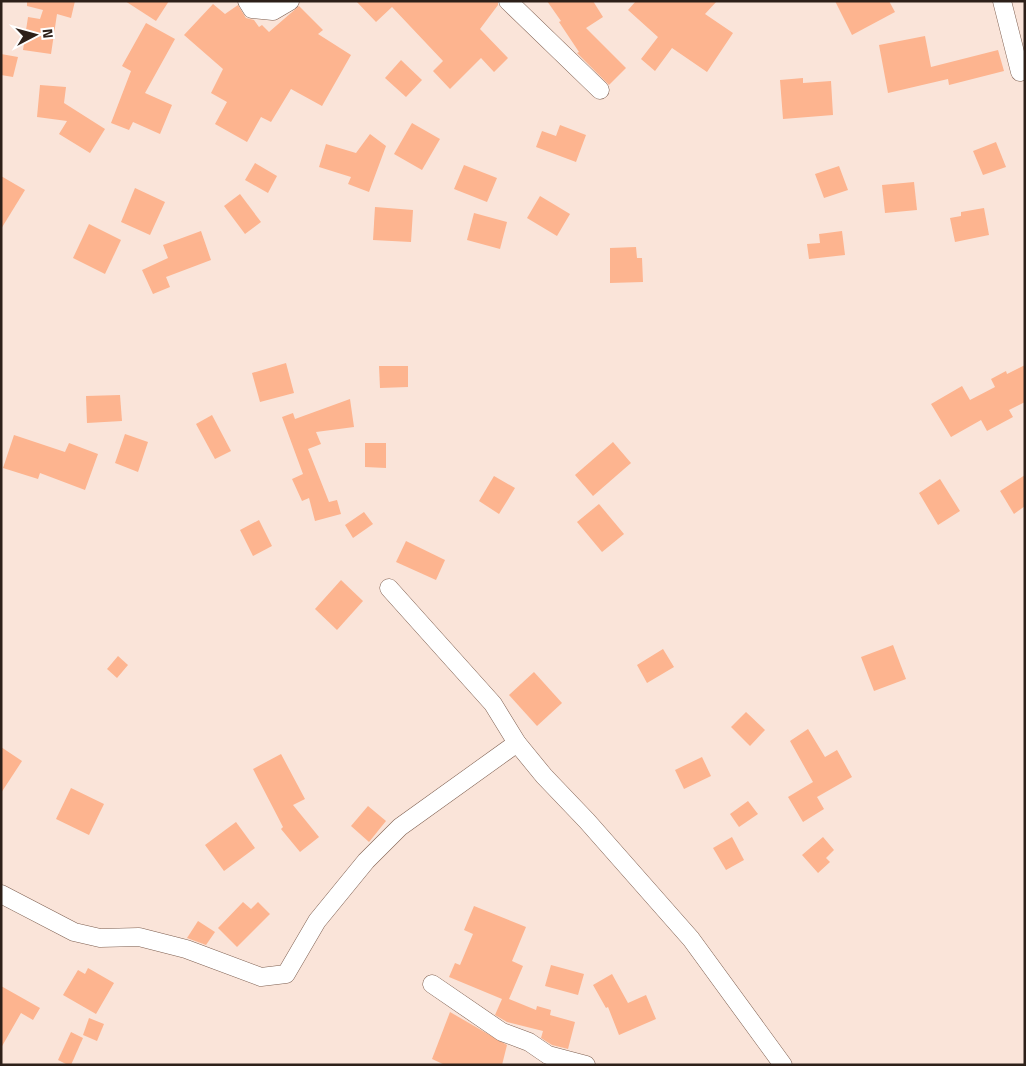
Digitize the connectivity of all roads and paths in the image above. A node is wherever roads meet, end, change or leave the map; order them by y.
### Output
1 (247, 1) edge
2 (290, 1) edge
3 (508, 1) edge
4 (1002, 1) edge
5 (1020, 72) dead end
6 (600, 90) dead end
7 (390, 588) dead end
8 (517, 743) junction
9 (1, 894) edge
10 (432, 984) dead end
11 (586, 1065) edge
12 (783, 1065) edge

1 - 2 street
3 - 6 street
4 - 5 street
7 - 8 street
8 - 9 street
8 - 12 street
10 - 11 street

